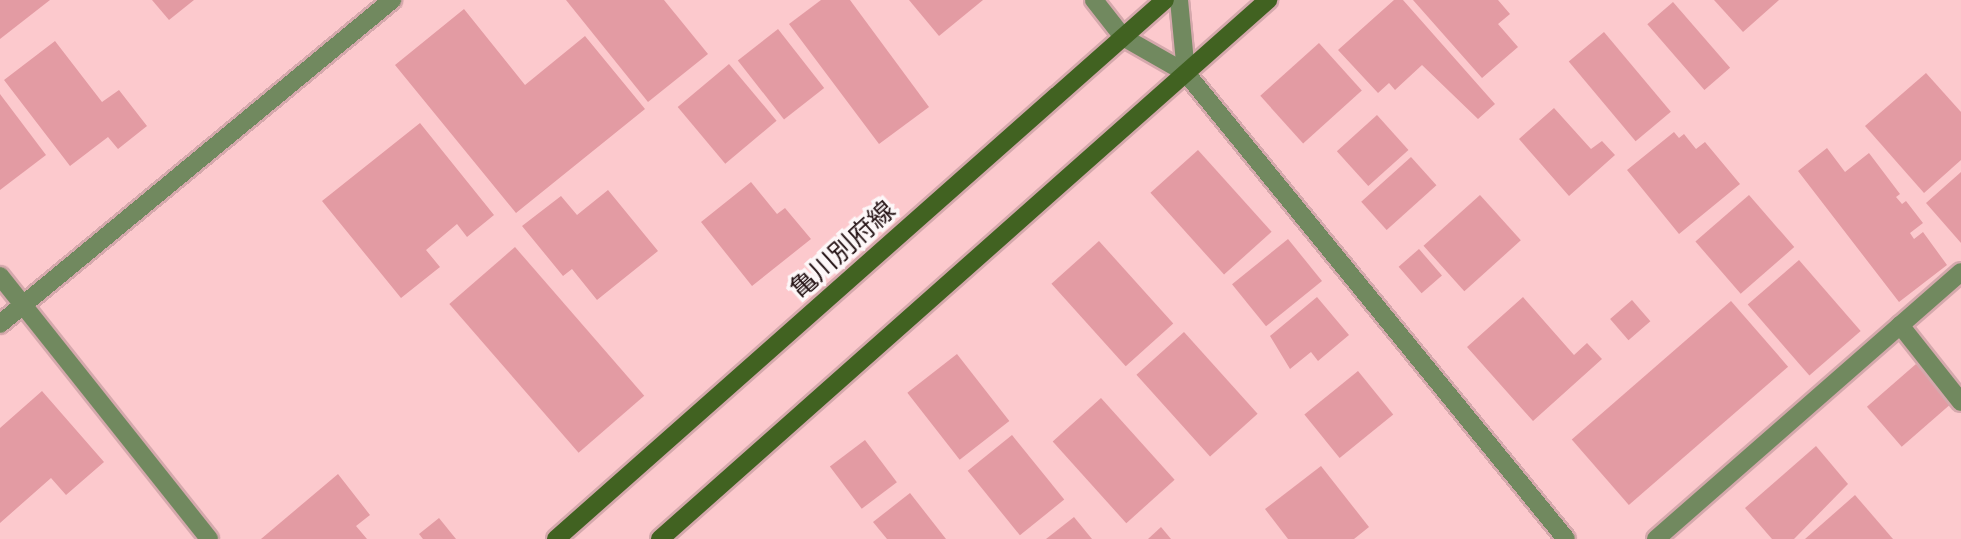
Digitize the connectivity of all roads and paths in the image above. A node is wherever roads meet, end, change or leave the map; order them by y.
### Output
1 (392, 0) edge
2 (1094, 0) edge
3 (1165, 0) edge
4 (1179, 0) edge
5 (1268, 0) edge
6 (1123, 37) junction
7 (1185, 73) junction
8 (1961, 272) edge
9 (0, 276) edge
10 (23, 305) junction
11 (0, 324) edge
12 (1900, 325) junction
13 (1961, 402) edge
14 (209, 539) edge
15 (556, 539) edge
16 (660, 539) edge
17 (1566, 539) edge
18 (1656, 539) edge

1 - 10 street
2 - 6 street
3 - 6 main road, 亀川別府線
4 - 7 street
5 - 7 main road
6 - 7 street
6 - 15 main road, 亀川別府線
7 - 16 main road
7 - 17 street
8 - 12 street
9 - 10 street
10 - 11 street
10 - 14 street
12 - 13 street
12 - 18 street

